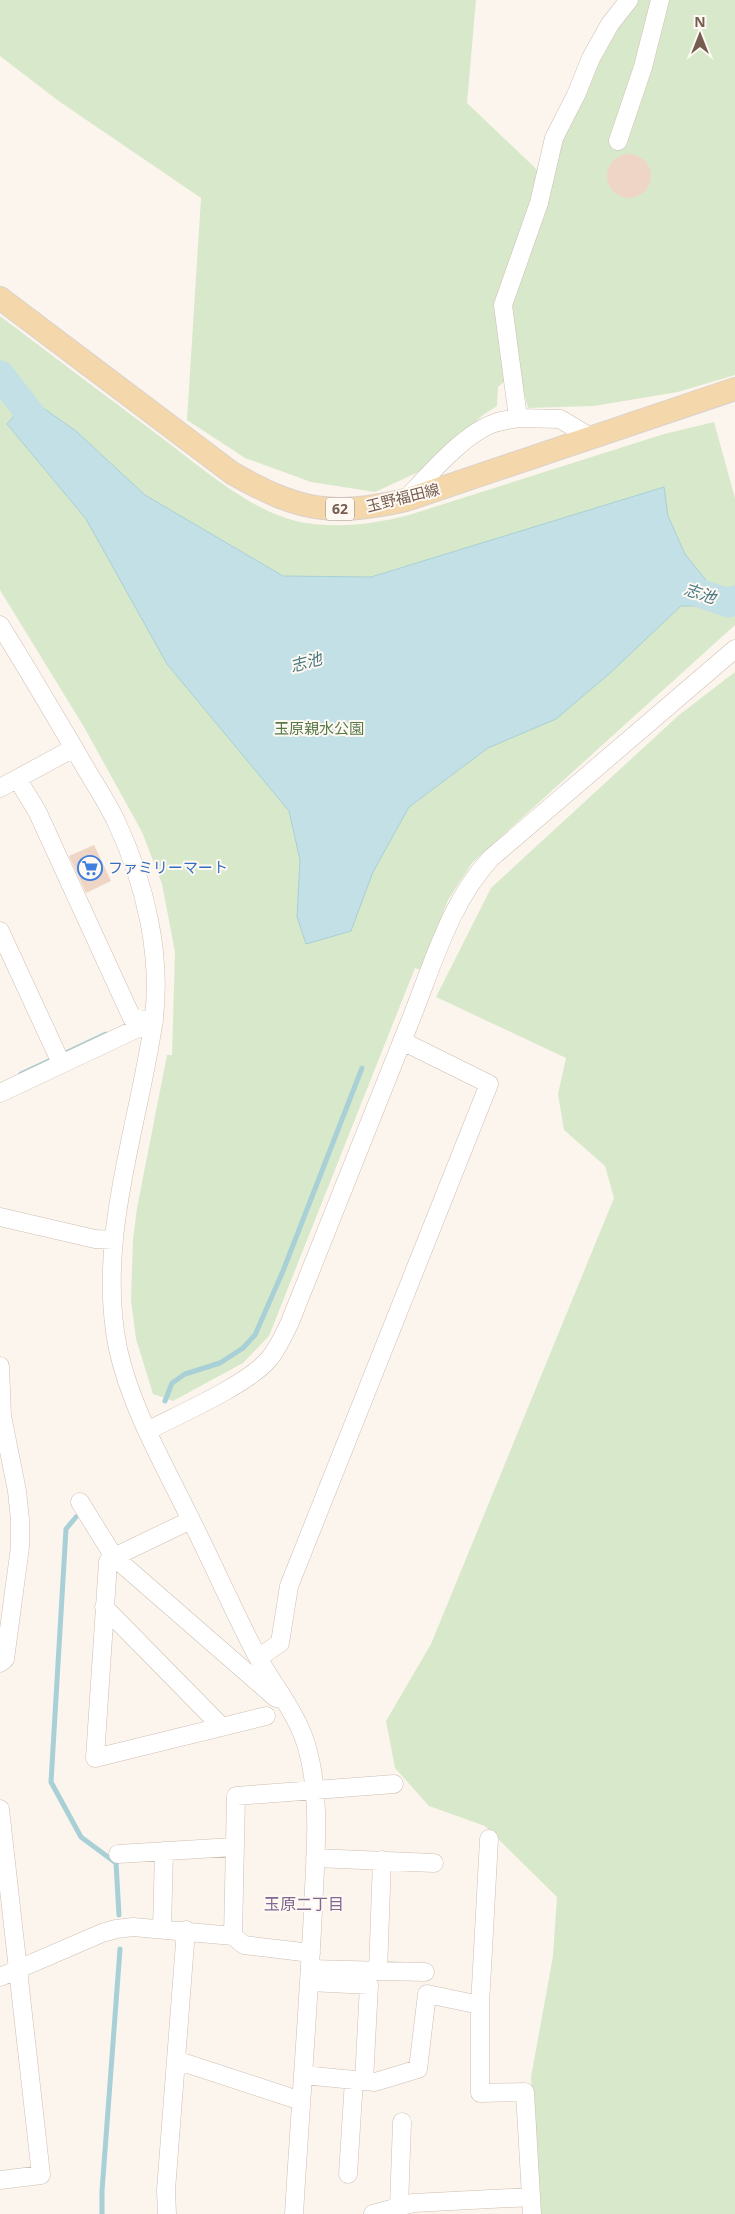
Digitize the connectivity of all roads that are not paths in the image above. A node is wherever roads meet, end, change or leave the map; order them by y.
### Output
1 (629, 0) edge
2 (660, 0) edge
3 (618, 141) dead end
4 (0, 298) edge
5 (735, 389) edge
6 (518, 418) junction
7 (592, 438) junction
8 (406, 500) junction
9 (0, 625) edge
10 (735, 649) edge
11 (74, 748) junction
12 (18, 780) junction
13 (0, 788) edge
14 (0, 931) edge
15 (154, 1021) junction
16 (402, 1042) junction
17 (59, 1058) junction
18 (0, 1093) edge
19 (0, 1218) edge
20 (113, 1240) junction
21 (0, 1366) edge
22 (147, 1431) junction
23 (80, 1502) dead end
24 (191, 1520) junction
25 (114, 1557) junction
26 (104, 1607) junction
27 (258, 1658) junction
28 (0, 1663) edge
29 (289, 1709) junction
30 (266, 1716) dead end
31 (222, 1727) junction
32 (394, 1784) dead end
33 (314, 1791) junction
34 (0, 1809) edge
35 (489, 1839) dead end
36 (234, 1847) junction
37 (164, 1852) junction
38 (118, 1854) dead end
39 (315, 1858) junction
40 (382, 1860) junction
41 (434, 1863) dead end
42 (162, 1929) junction
43 (186, 1930) junction
44 (233, 1936) junction
45 (310, 1968) junction
46 (18, 1970) junction
47 (378, 1971) junction
48 (425, 1972) dead end
49 (0, 1977) edge
50 (480, 2005) junction
51 (176, 2060) junction
52 (303, 2074) junction
53 (359, 2080) junction
54 (301, 2102) junction
55 (402, 2122) dead end
56 (348, 2174) dead end
57 (0, 2180) edge
58 (531, 2205) edge
59 (399, 2207) junction
60 (167, 2214) edge
61 (294, 2214) edge
62 (373, 2214) edge

1 - 6 street
2 - 3 street
4 - 8 main road, 玉野福田線 / 62
5 - 7 main road, 玉野福田線 / 62
6 - 7 street
6 - 8 street
7 - 8 main road, 玉野福田線 / 62
9 - 11 street
10 - 16 street
11 - 12 street
11 - 15 street
12 - 13 street
12 - 15 street
14 - 17 street
15 - 17 street
15 - 20 street
16 - 22 street
16 - 27 street
17 - 18 street
19 - 20 street
20 - 22 street
21 - 28 street
22 - 24 street
23 - 25 street
24 - 25 street
24 - 27 street
25 - 26 street
25 - 29 street
26 - 31 street
26 - 31 street
27 - 29 street
29 - 33 street
30 - 31 street
32 - 33 street
33 - 36 street
33 - 39 street
34 - 46 street
35 - 50 street
36 - 37 street
36 - 44 street
37 - 38 street
37 - 42 street
39 - 40 street
39 - 45 street
40 - 41 street
40 - 47 street
42 - 43 street
42 - 46 street
43 - 44 street
43 - 51 street
44 - 45 street
45 - 47 street
45 - 52 street
45 - 53 street
46 - 49 street
46 - 57 street
47 - 48 street
50 - 53 street
50 - 58 street
51 - 54 street
51 - 60 street
52 - 53 street
52 - 54 street
53 - 56 street
54 - 61 street
55 - 59 street
58 - 59 street
59 - 62 street

